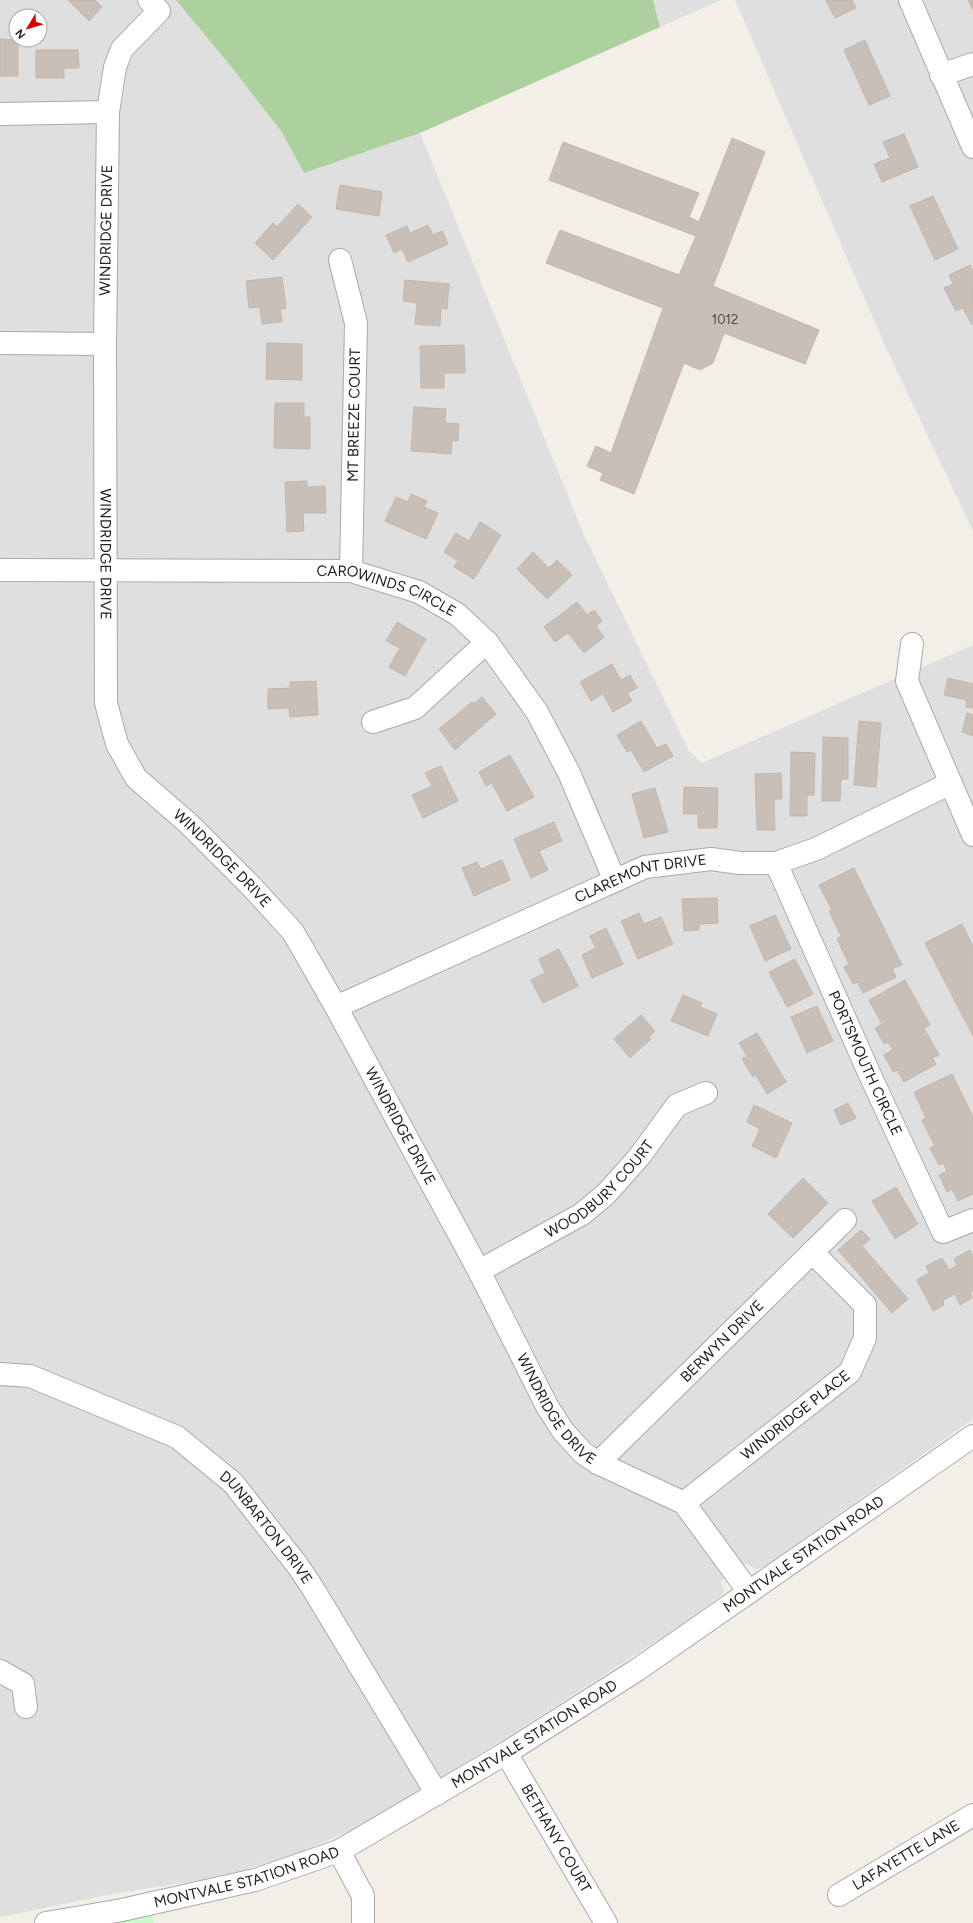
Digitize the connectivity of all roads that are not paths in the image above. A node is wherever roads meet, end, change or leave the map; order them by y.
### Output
1 (149, 0) edge
2 (910, 0) edge
3 (973, 64) edge
4 (941, 75) junction
5 (108, 112) junction
6 (0, 114) edge
7 (973, 147) edge
8 (340, 260) dead end
9 (0, 344) edge
10 (105, 344) junction
11 (0, 570) edge
12 (106, 570) junction
13 (351, 571) junction
14 (486, 642) junction
15 (912, 644) dead end
16 (373, 722) dead end
17 (950, 783) junction
18 (973, 835) edge
19 (776, 863) junction
20 (615, 881) junction
21 (336, 1007) junction
22 (706, 1092) dead end
23 (845, 1220) dead end
24 (973, 1220) edge
25 (812, 1252) junction
26 (479, 1271) junction
27 (0, 1374) edge
28 (971, 1443) edge
29 (598, 1462) junction
30 (684, 1503) junction
31 (749, 1592) junction
32 (0, 1671) edge
33 (26, 1707) dead end
34 (506, 1753) junction
35 (437, 1794) junction
36 (973, 1816) edge
37 (339, 1851) junction
38 (839, 1895) dead end
39 (46, 1923) edge
40 (363, 1923) edge
41 (606, 1923) edge

1 - 5 street, WINDRIDGE DRIVE
2 - 4 street
3 - 4 street
4 - 7 street
5 - 6 street
5 - 10 street, WINDRIDGE DRIVE
8 - 13 street, MT BREEZE COURT
9 - 10 street
10 - 12 street, WINDRIDGE DRIVE
11 - 12 street, CAROWINDS CIRCLE
12 - 13 street, CAROWINDS CIRCLE
12 - 21 street, WINDRIDGE DRIVE
13 - 14 street, CAROWINDS CIRCLE
14 - 16 street
14 - 20 street, CAROWINDS CIRCLE
15 - 17 street
17 - 18 street
17 - 19 street, CLAREMONT DRIVE
19 - 20 street, CLAREMONT DRIVE
19 - 24 street, PORTSMOUTH CIRCLE
20 - 21 street, CLAREMONT DRIVE
21 - 26 street, WINDRIDGE DRIVE
22 - 26 street, WOODBURY COURT
23 - 25 street, BERWYN DRIVE
25 - 29 street, BERWYN DRIVE
25 - 30 street, WINDRIDGE PLACE
26 - 29 street, WINDRIDGE DRIVE
27 - 35 street, DUNBARTON DRIVE
28 - 31 street, MONTVALE STATION ROAD
29 - 30 street, WINDRIDGE DRIVE
30 - 31 street, WINDRIDGE DRIVE
31 - 34 street, MONTVALE STATION ROAD
32 - 33 street
34 - 35 street, MONTVALE STATION ROAD
34 - 41 street, BETHANY COURT
35 - 37 street, MONTVALE STATION ROAD
36 - 38 street, LAFAYETTE LANE
37 - 39 street, MONTVALE STATION ROAD
37 - 40 street

